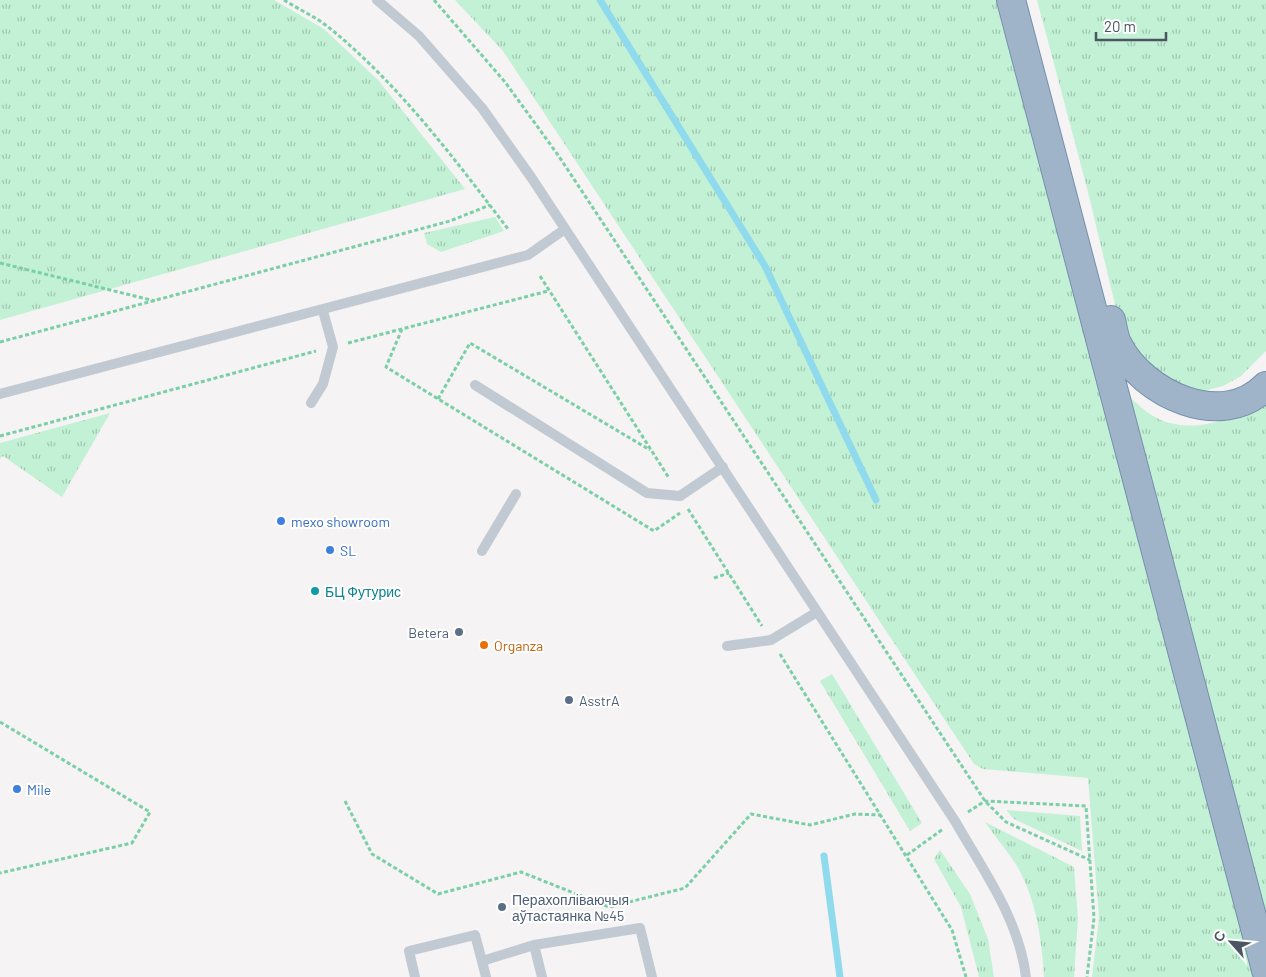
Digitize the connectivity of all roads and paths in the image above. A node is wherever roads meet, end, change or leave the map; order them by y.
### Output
1 (284, 0) edge
2 (377, 0) edge
3 (434, 0) edge
4 (1011, 0) edge
5 (1025, 0) edge
6 (490, 205) junction
7 (508, 229) dead end
8 (565, 229) junction
9 (0, 263) edge
10 (548, 291) dead end
11 (156, 302) junction
12 (324, 311) junction
13 (403, 329) junction
14 (0, 342) edge
15 (333, 347) junction
16 (475, 385) dead end
17 (1266, 386) edge
18 (0, 394) edge
19 (438, 399) junction
20 (311, 403) dead end
21 (0, 436) edge
22 (651, 450) dead end
23 (723, 467) junction
24 (516, 494) dead end
25 (688, 508) dead end
26 (482, 551) dead end
27 (729, 573) dead end
28 (714, 578) dead end
29 (817, 612) junction
30 (727, 646) dead end
31 (0, 722) edge
32 (345, 801) dead end
33 (985, 801) junction
34 (882, 815) dead end
35 (954, 820) junction
36 (907, 855) dead end
37 (1090, 860) junction
38 (0, 873) edge
39 (534, 945) junction
40 (482, 961) junction
41 (1266, 970) edge
42 (415, 977) edge
43 (486, 977) edge
44 (542, 977) edge
45 (652, 977) edge
46 (1026, 977) edge
47 (1087, 977) edge

1 - 6 path
2 - 8 lane
3 - 33 path
4 - 41 highway
5 - 17 highway
6 - 7 path
6 - 11 path
8 - 12 lane
8 - 23 lane
9 - 11 path
10 - 13 path
11 - 14 path
12 - 15 lane
12 - 18 lane
13 - 15 path
13 - 19 path
15 - 20 lane
15 - 21 path
16 - 23 lane
19 - 22 path
19 - 25 path
23 - 29 lane
24 - 26 lane
27 - 28 path
29 - 30 lane
29 - 35 lane
31 - 38 path
32 - 34 path
33 - 35 path
33 - 37 path
33 - 37 path
35 - 36 path
35 - 46 lane
37 - 47 path
39 - 40 lane
39 - 44 lane
39 - 45 lane
40 - 42 lane
40 - 43 lane

